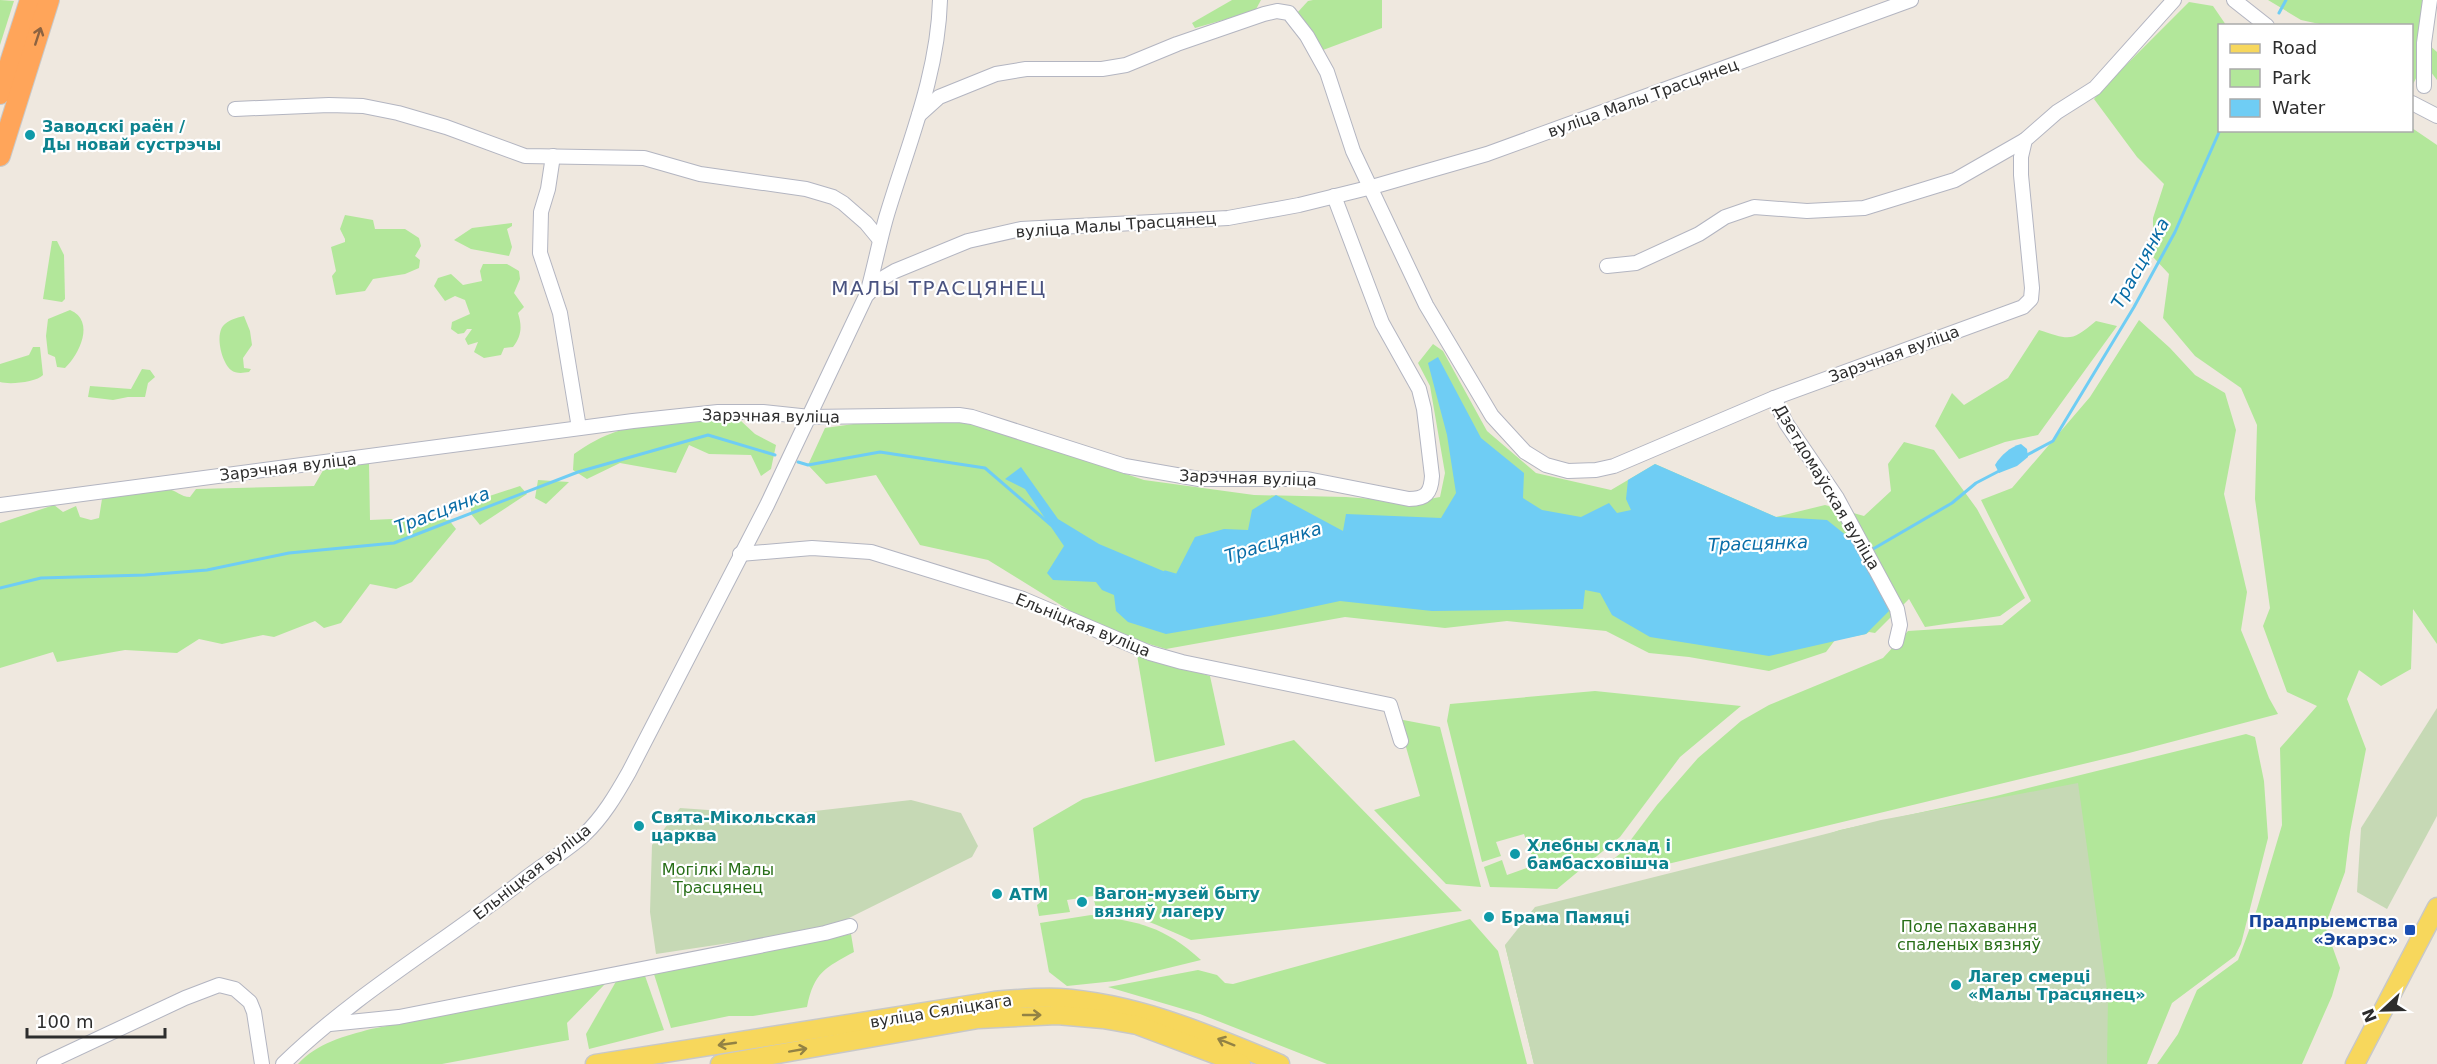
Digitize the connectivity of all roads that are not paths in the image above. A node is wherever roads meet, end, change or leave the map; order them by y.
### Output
1 (30, 0) edge
2 (49, 0) edge
3 (940, 0) edge
4 (1911, 0) edge
5 (2174, 0) edge
6 (2234, 0) edge
7 (2430, 0) edge
8 (2264, 24) edge
9 (2424, 86) dead end
10 (0, 94) edge
11 (2413, 104) edge
12 (235, 109) dead end
13 (919, 115) junction
14 (2437, 116) edge
15 (2025, 140) junction
16 (0, 156) edge
17 (553, 156) junction
18 (1372, 187) junction
19 (1334, 196) junction
20 (880, 240) junction
21 (1607, 266) dead end
22 (895, 271) junction
23 (866, 296) junction
24 (1774, 398) junction
25 (810, 417) junction
26 (579, 428) junction
27 (0, 505) edge
28 (740, 554) junction
29 (1896, 642) dead end
30 (1401, 741) dead end
31 (2437, 907) edge
32 (850, 926) dead end
33 (330, 1024) junction
34 (629, 1062) edge
35 (44, 1064) edge
36 (262, 1064) edge
37 (283, 1064) edge
38 (595, 1064) edge
39 (720, 1064) edge
40 (1241, 1064) edge
41 (1280, 1064) edge
42 (2355, 1064) edge

1 - 10 highway
16 -> 2 highway
3 - 13 street
4 - 18 street, вуліца Малы Трасцянец
5 - 15 street
6 - 8 street
7 - 9 street
11 - 14 street
12 - 17 street
13 - 18 street
13 - 20 street
15 - 21 street
15 - 24 street, Зарэчная вуліца
17 - 20 street
17 - 26 street
18 - 19 street, вуліца Малы Трасцянец
18 - 24 street, Зарэчная вуліца
19 - 22 street, вуліца Малы Трасцянец
19 - 25 street, Зарэчная вуліца
20 - 22 street
20 - 23 street
22 - 23 street, вуліца Малы Трасцянец
23 - 25 street, вуліца Малы Трасцянец
24 - 29 street, Дзетдомаўская вуліца
25 - 26 street, Зарэчная вуліца
25 - 28 street, Ельніцкая вуліца
26 - 27 street, Зарэчная вуліца
28 - 30 street, Ельніцкая вуліца
28 - 33 street, Ельніцкая вуліца
31 - 42 main road
32 - 33 street
33 - 37 street, Ельніцкая вуліца
34 - 38 main road, вуліца Сяліцкага
41 -> 34 main road, вуліца Сяліцкага
35 - 36 street
39 -> 40 main road, вуліца Сяліцкага

